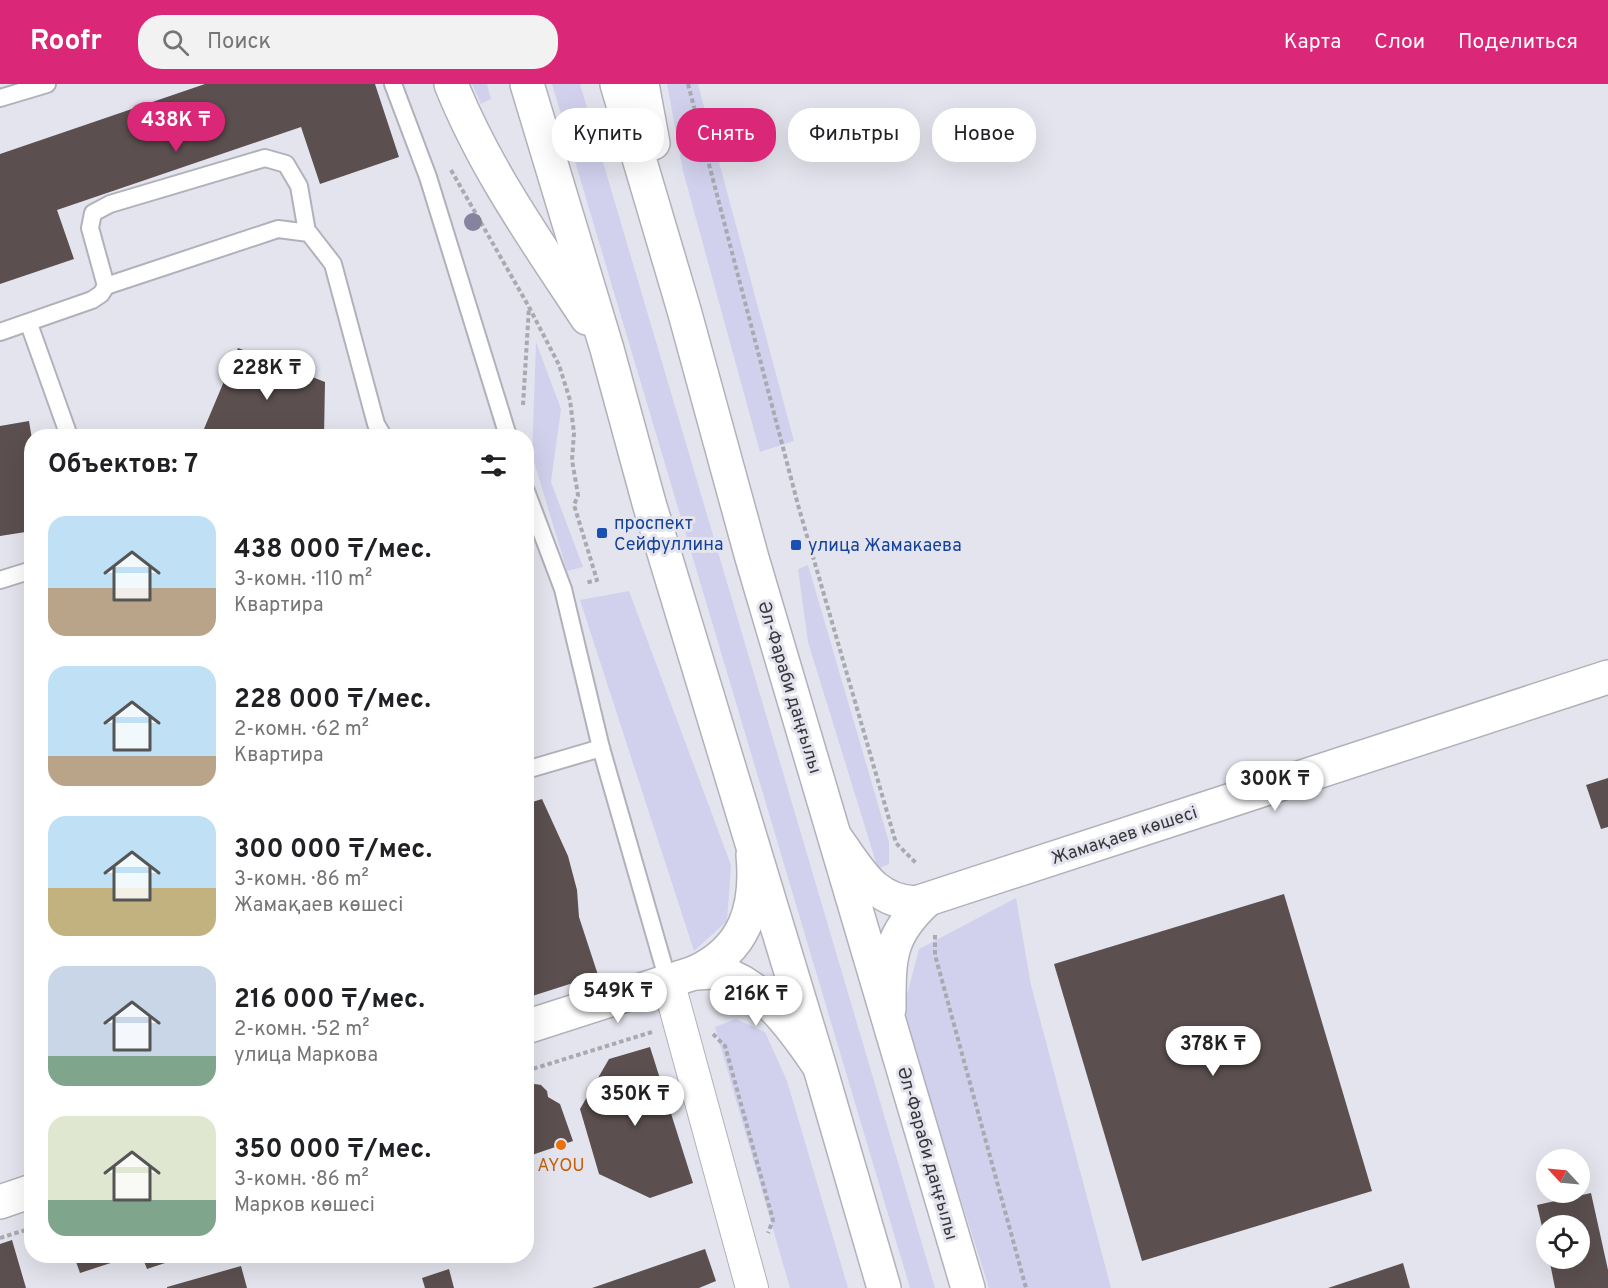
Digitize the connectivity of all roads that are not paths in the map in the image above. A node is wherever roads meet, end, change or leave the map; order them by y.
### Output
1 (47, 84) edge
2 (393, 84) edge
3 (451, 84) edge
4 (527, 84) edge
5 (617, 84) edge
6 (642, 84) edge
7 (0, 99) edge
8 (307, 232) junction
9 (106, 286) junction
10 (684, 310) junction
11 (29, 324) junction
12 (0, 332) edge
13 (607, 349) junction
14 (66, 429) edge
15 (379, 429) edge
16 (506, 429) edge
17 (534, 512) edge
18 (24, 572) edge
19 (0, 580) edge
20 (1608, 677) edge
21 (601, 748) junction
22 (534, 768) edge
23 (835, 836) junction
24 (752, 839) junction
25 (927, 900) junction
26 (681, 977) junction
27 (534, 1024) edge
28 (890, 1024) junction
29 (820, 1068) junction
30 (24, 1194) edge
31 (0, 1202) edge
32 (752, 1288) edge
33 (884, 1288) edge
34 (968, 1288) edge

1 - 7 lane
2 - 16 lane
3 - 13 main road
4 - 13 main road
5 - 10 main road, Әл-Фараби даңғылы
6 - 10 main road
8 - 9 lane
8 - 9 lane
8 - 15 lane
9 - 11 lane
10 - 23 main road, Әл-Фараби даңғылы
11 - 12 lane
11 - 14 lane
13 - 24 main road
17 - 21 lane
18 - 19 lane
20 - 25 main road, Жамақаев көшесі
21 - 22 lane
21 - 26 lane
23 - 25 main road, Жамақаев көшесі
23 - 28 main road, Әл-Фараби даңғылы
24 - 26 main road
24 - 29 main road
25 - 28 main road
26 - 27 main road
26 - 29 main road
26 - 32 street
28 - 34 main road, Әл-Фараби даңғылы
29 - 33 main road
30 - 31 main road

